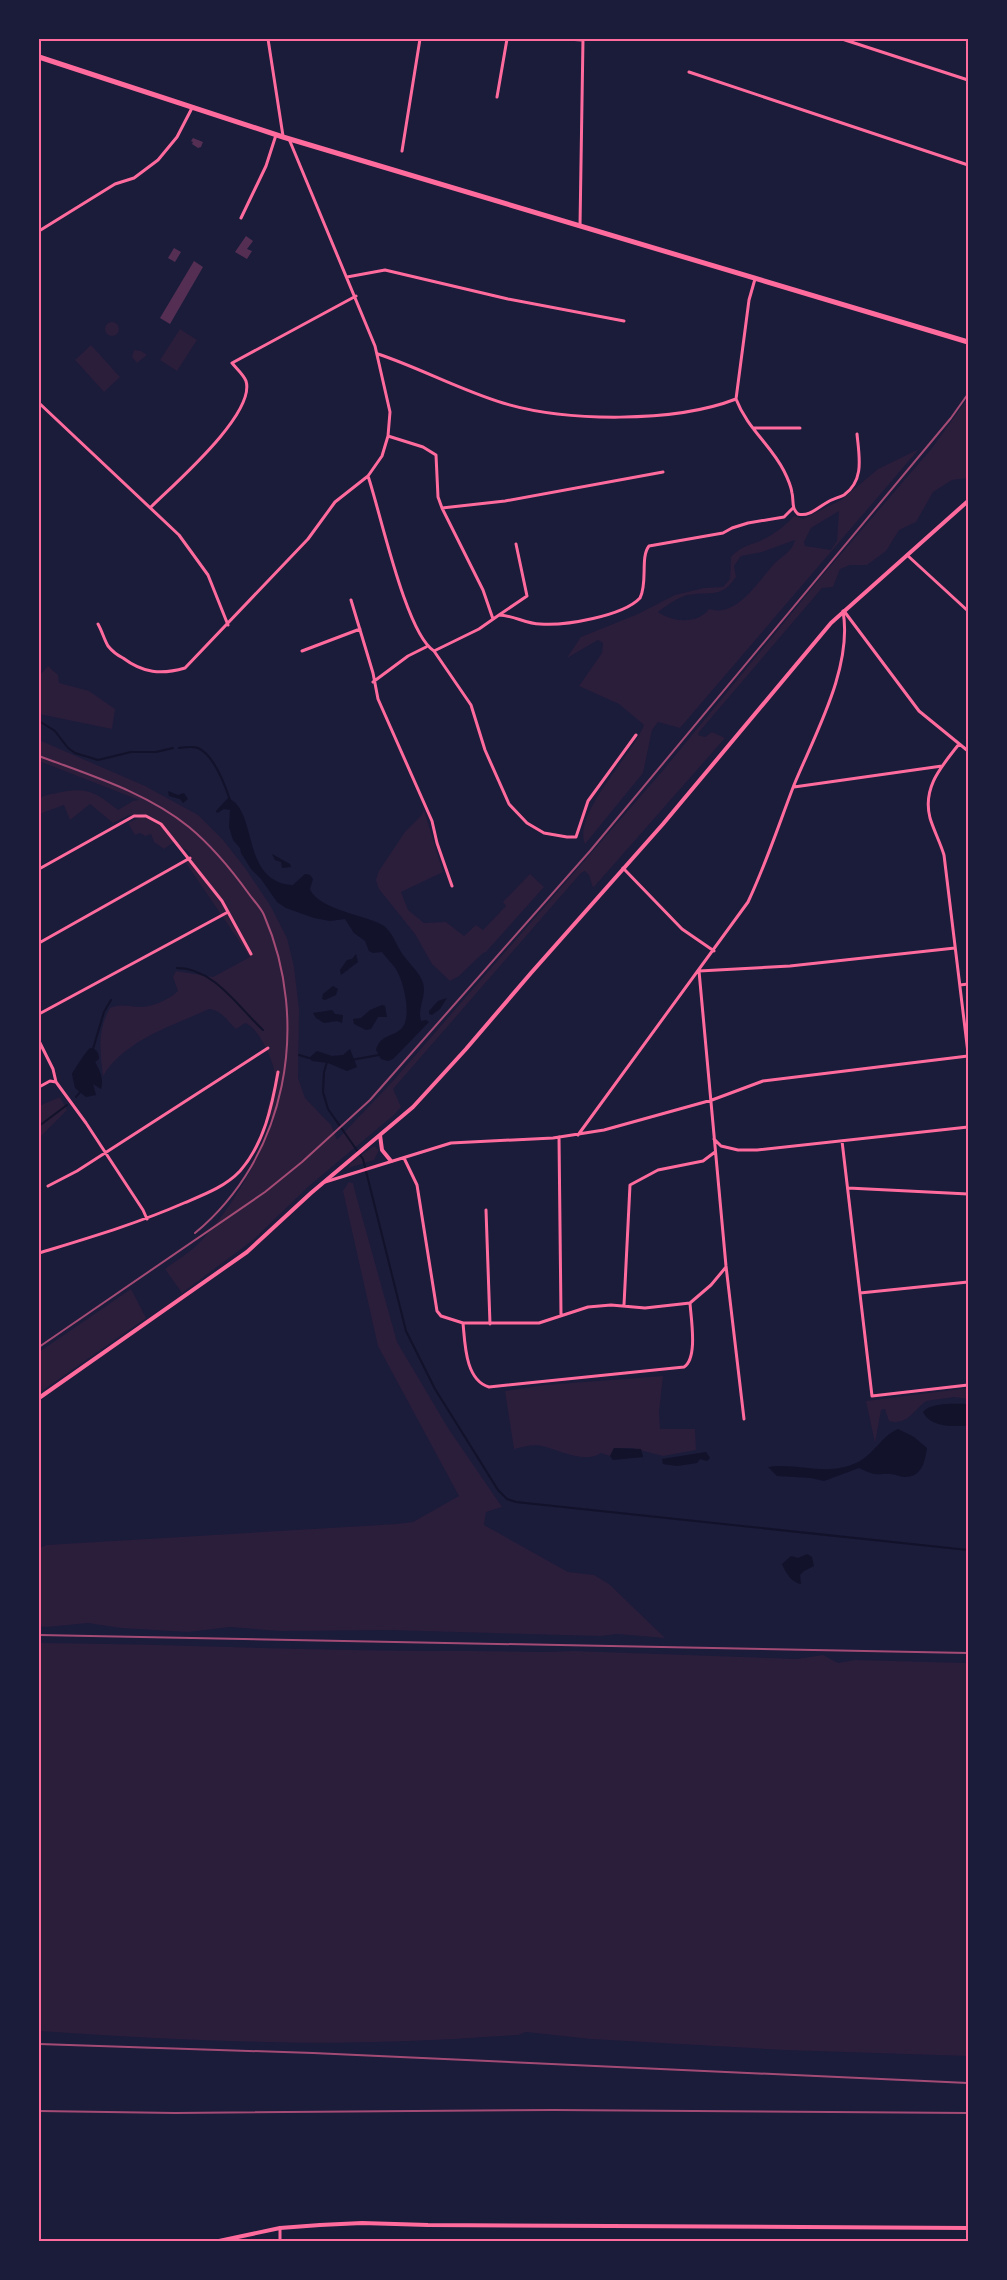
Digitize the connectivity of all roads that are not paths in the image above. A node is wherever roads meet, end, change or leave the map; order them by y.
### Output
1 (268, 39) edge
2 (420, 39) edge
3 (507, 39) edge
4 (566, 39) edge
5 (583, 39) edge
6 (842, 39) edge
7 (39, 56) edge
8 (689, 72) dead end
9 (968, 80) edge
10 (497, 97) dead end
11 (192, 107) junction
12 (276, 135) junction
13 (283, 137) junction
14 (289, 139) junction
15 (402, 151) dead end
16 (968, 165) edge
17 (241, 218) dead end
18 (580, 226) junction
19 (39, 232) edge
20 (347, 277) junction
21 (755, 279) junction
22 (356, 296) junction
23 (624, 321) dead end
24 (968, 342) edge
25 (377, 354) junction
26 (736, 399) junction
27 (39, 403) edge
28 (752, 428) junction
29 (800, 428) dead end
30 (857, 434) dead end
31 (388, 436) junction
32 (663, 472) dead end
33 (368, 476) junction
34 (968, 501) edge
35 (151, 507) junction
36 (442, 508) junction
37 (793, 508) junction
38 (516, 544) dead end
39 (907, 555) junction
40 (351, 600) dead end
41 (843, 610) junction
42 (968, 611) edge
43 (499, 616) junction
44 (493, 619) junction
45 (98, 624) dead end
46 (228, 625) junction
47 (360, 629) junction
48 (426, 646) junction
49 (302, 651) dead end
50 (434, 651) junction
51 (373, 682) junction
52 (636, 735) dead end
53 (960, 744) junction
54 (968, 751) edge
55 (942, 766) junction
56 (794, 787) junction
57 (190, 858) junction
58 (623, 868) junction
59 (39, 869) edge
60 (452, 886) dead end
61 (228, 912) junction
62 (39, 942) edge
63 (955, 948) junction
64 (714, 951) junction
65 (251, 954) dead end
66 (699, 971) junction
67 (968, 984) edge
68 (960, 985) junction
69 (39, 1014) edge
70 (39, 1040) edge
71 (268, 1048) dead end
72 (968, 1054) edge
73 (278, 1072) dead end
74 (56, 1082) junction
75 (39, 1087) edge
76 (712, 1100) junction
77 (968, 1128) edge
78 (380, 1135) junction
79 (578, 1135) junction
80 (559, 1137) junction
81 (714, 1138) junction
82 (842, 1141) junction
83 (105, 1152) junction
84 (715, 1152) junction
85 (404, 1158) junction
86 (391, 1161) junction
87 (324, 1182) junction
88 (48, 1186) dead end
89 (848, 1188) junction
90 (968, 1194) edge
91 (486, 1210) dead end
92 (147, 1219) junction
93 (39, 1253) edge
94 (726, 1266) junction
95 (968, 1282) edge
96 (860, 1293) junction
97 (690, 1303) junction
98 (624, 1305) junction
99 (561, 1315) junction
100 (463, 1323) junction
101 (490, 1324) junction
102 (968, 1384) edge
103 (39, 1398) edge
104 (744, 1419) dead end
105 (280, 2228) junction
106 (968, 2228) edge
107 (219, 2241) edge
108 (280, 2241) edge

1 - 13 street
2 - 15 street
3 - 10 street
4 - 5 street
5 - 18 street
6 - 9 street
7 - 11 highway
8 - 16 street
11 - 12 highway
11 - 19 street
12 - 13 highway
12 - 17 street
13 - 14 highway
14 - 18 highway
14 - 20 street
18 - 21 highway
20 - 22 street
20 - 23 street
21 - 24 highway
21 - 26 street
22 - 25 street
22 - 35 street
25 - 26 street
25 - 31 street
26 - 28 street
27 - 35 street
28 - 29 street
28 - 37 street
30 - 37 street
31 - 33 street
31 - 36 street
32 - 36 street
33 - 46 street
33 - 48 street
34 - 39 street
35 - 46 street
36 - 44 street
37 - 43 street
38 - 43 street
39 - 41 street
39 - 42 street
40 - 47 street
41 - 53 street
41 - 56 street
41 - 58 street
43 - 44 street
44 - 50 street
45 - 46 street
47 - 49 street
47 - 51 street
48 - 50 street
48 - 51 street
50 - 52 street
51 - 60 street
53 - 54 street
53 - 55 street
55 - 56 street
55 - 63 street
56 - 64 street
57 - 59 street
57 - 61 street
57 - 62 street
58 - 64 street
58 - 78 street
61 - 65 street
61 - 69 street
63 - 66 street
63 - 68 street
64 - 66 street
66 - 76 street
66 - 79 street
67 - 68 street
68 - 72 street
70 - 74 street
71 - 83 street
72 - 76 street
73 - 92 street
74 - 75 street
74 - 83 street
76 - 79 street
76 - 81 street
77 - 82 street
78 - 86 street
78 - 87 street
79 - 80 street
80 - 85 street
80 - 99 street
81 - 82 street
81 - 84 street
82 - 89 street
83 - 88 street
83 - 92 street
84 - 94 street
84 - 98 street
85 - 86 street
85 - 100 street
86 - 87 street
87 - 103 street
89 - 90 street
89 - 96 street
91 - 101 street
92 - 93 street
94 - 97 street
94 - 104 street
95 - 96 street
96 - 102 street
97 - 98 street
97 - 100 street
98 - 99 street
99 - 101 street
100 - 101 street
105 - 106 street
105 - 107 street
105 - 108 street

